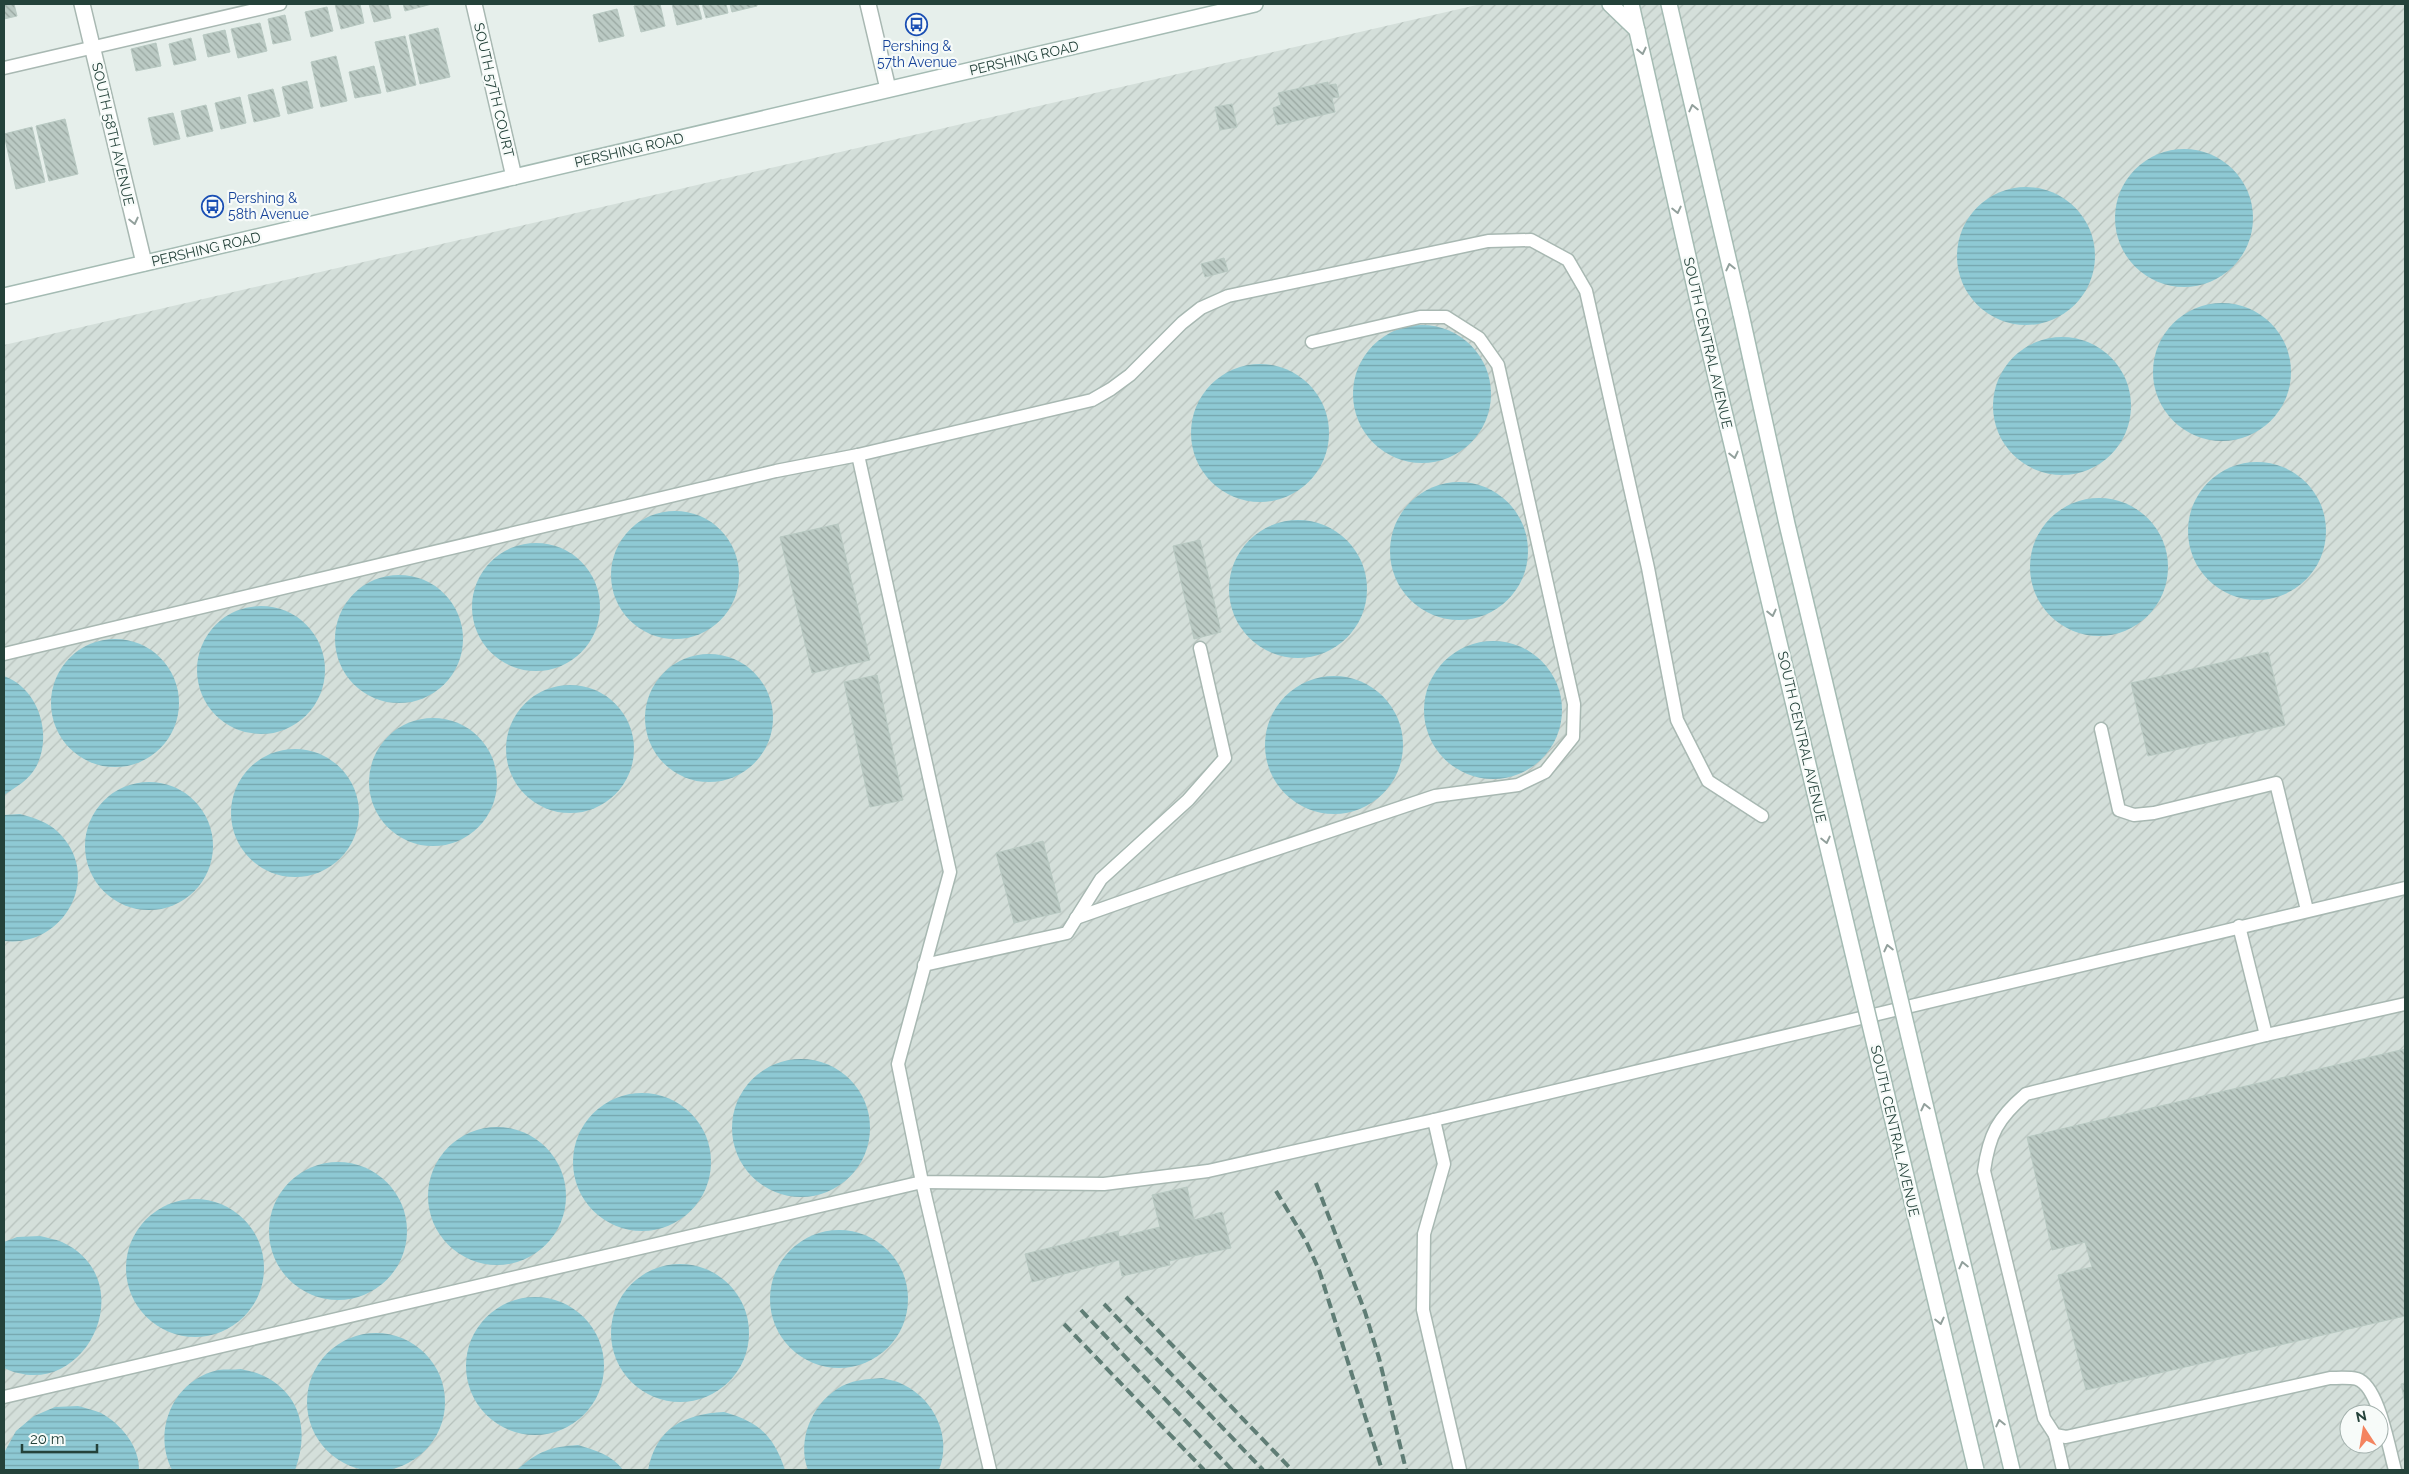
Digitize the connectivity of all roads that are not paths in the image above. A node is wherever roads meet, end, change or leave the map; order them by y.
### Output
1 (82, 4) edge
2 (276, 4) edge
3 (474, 4) edge
4 (868, 4) edge
5 (1255, 4) edge
6 (1610, 4) edge
7 (1631, 4) edge
8 (1669, 4) edge
9 (1637, 30) junction
10 (92, 47) junction
11 (4, 68) edge
12 (888, 89) junction
13 (514, 177) junction
14 (144, 263) junction
15 (4, 296) edge
16 (1312, 342) dead end
17 (858, 455) junction
18 (1200, 648) dead end
19 (4, 654) edge
20 (2101, 729) dead end
21 (1762, 816) dead end
22 (2405, 888) edge
23 (2307, 910) junction
24 (1076, 918) junction
25 (2239, 926) junction
26 (924, 965) junction
27 (2405, 1004) edge
28 (2266, 1035) junction
29 (1434, 1120) junction
30 (922, 1182) junction
31 (4, 1397) edge
32 (2055, 1435) junction
33 (990, 1470) edge
34 (1460, 1470) edge
35 (1976, 1470) edge
36 (2012, 1470) edge
37 (2062, 1470) edge
38 (2395, 1470) edge

1 - 10 main road, SOUTH 58TH AVENUE
2 - 10 lane
3 - 13 main road, SOUTH 57TH COURT
4 - 12 main road
5 - 12 main road, PERSHING ROAD
6 - 9 main road
7 - 9 main road, SOUTH CENTRAL AVENUE
36 -> 8 main road, bridge
9 -> 35 main road, SOUTH CENTRAL AVENUE, bridge
10 - 11 lane
10 -> 14 main road, SOUTH 58TH AVENUE
12 - 13 main road, PERSHING ROAD
13 - 14 main road, PERSHING ROAD
14 - 15 main road, PERSHING ROAD
16 - 24 lane
17 - 19 lane
17 - 21 lane
17 - 26 lane
18 - 24 lane
20 - 23 lane
22 - 23 lane
23 - 25 lane
24 - 26 lane
25 - 28 lane
25 - 29 lane
26 - 30 lane
27 - 28 lane
28 - 32 lane
29 - 30 lane
29 - 34 lane
30 - 31 lane
30 - 33 lane
32 - 37 lane
32 - 38 lane

